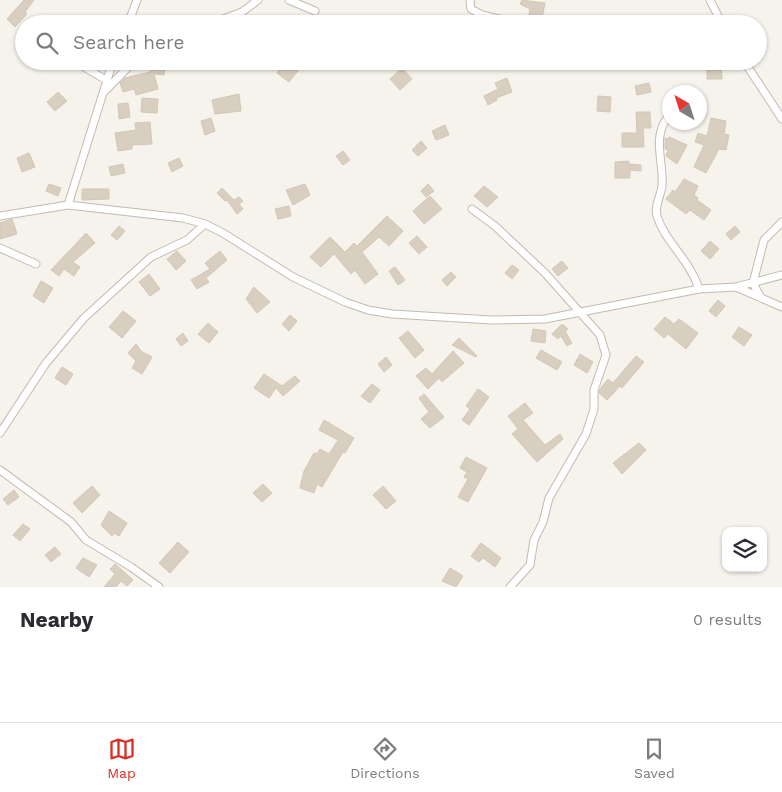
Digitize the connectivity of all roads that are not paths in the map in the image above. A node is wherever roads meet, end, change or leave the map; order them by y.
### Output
1 (137, 0) edge
2 (242, 0) edge
3 (258, 0) edge
4 (289, 0) edge
5 (470, 0) edge
6 (710, 0) edge
7 (251, 5) junction
8 (315, 11) dead end
9 (131, 15) edge
10 (234, 15) edge
11 (482, 15) edge
12 (718, 15) edge
13 (89, 70) edge
14 (110, 70) edge
15 (125, 70) edge
16 (750, 70) edge
17 (106, 80) junction
18 (102, 94) junction
19 (782, 119) edge
20 (662, 130) edge
21 (68, 205) junction
22 (472, 208) dead end
23 (0, 216) edge
24 (782, 222) edge
25 (205, 224) junction
26 (0, 248) edge
27 (36, 264) dead end
28 (782, 275) edge
29 (753, 283) junction
30 (736, 287) junction
31 (699, 289) junction
32 (761, 298) junction
33 (782, 307) edge
34 (581, 312) junction
35 (0, 433) edge
36 (0, 470) edge
37 (159, 587) edge
38 (510, 587) edge

1 - 9 street
2 - 7 street
3 - 7 street
4 - 8 street
5 - 11 street
6 - 12 street
7 - 10 street
13 - 17 street
14 - 17 street
15 - 18 street
16 - 19 street
17 - 18 street
18 - 21 street
20 - 31 street
21 - 23 street
21 - 25 street
22 - 34 street
24 - 29 street
25 - 34 street
25 - 35 street
26 - 27 street
28 - 29 street
29 - 30 street
29 - 32 street
30 - 31 street
30 - 32 street
31 - 34 street
32 - 33 street
34 - 38 street
36 - 37 street

